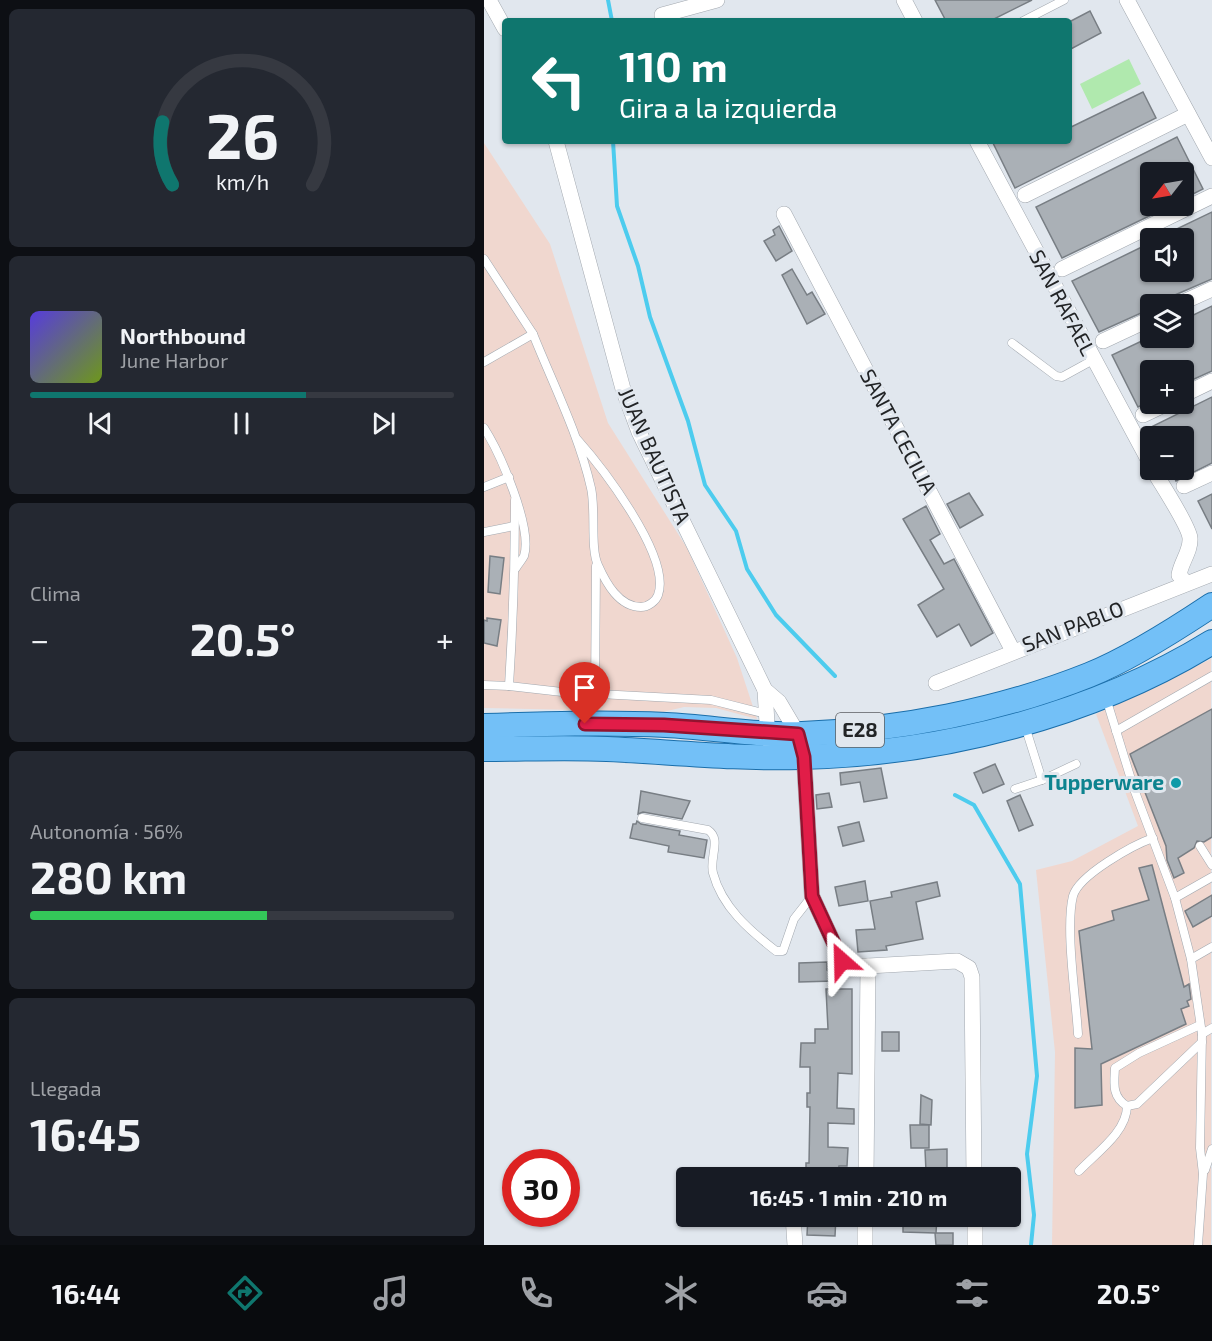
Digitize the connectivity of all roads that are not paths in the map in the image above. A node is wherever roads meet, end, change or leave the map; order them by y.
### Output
1 (489, 0) edge
2 (717, 0) edge
3 (904, 0) edge
4 (1064, 0) edge
5 (1127, 0) edge
6 (662, 15) dead end
7 (913, 18) edge
8 (1029, 18) edge
9 (502, 24) edge
10 (1188, 114) junction
11 (557, 144) edge
12 (979, 144) edge
13 (1212, 158) edge
14 (1025, 195) dead end
15 (1212, 196) edge
16 (784, 214) dead end
17 (484, 259) edge
18 (1062, 269) dead end
19 (1212, 289) edge
20 (1194, 297) edge
21 (1140, 324) edge
22 (533, 334) junction
23 (1103, 341) dead end
24 (1012, 343) dead end
25 (1093, 360) junction
26 (484, 362) edge
27 (1212, 381) edge
28 (1194, 390) edge
29 (484, 429) edge
30 (576, 438) junction
31 (1140, 445) edge
32 (1212, 473) edge
33 (509, 477) junction
34 (1159, 480) edge
35 (1184, 486) dead end
36 (484, 487) edge
37 (515, 500) junction
38 (514, 526) junction
39 (484, 532) edge
40 (596, 563) junction
41 (516, 568) junction
42 (1212, 574) edge
43 (1186, 583) junction
44 (1212, 605) edge
45 (1211, 643) edge
46 (1013, 651) junction
47 (1212, 676) edge
48 (936, 683) dead end
49 (484, 685) edge
50 (509, 686) junction
51 (766, 690) junction
52 (595, 693) junction
53 (1106, 697) junction
54 (1024, 722) junction
55 (768, 723) junction
56 (484, 726) edge
57 (1116, 731) junction
58 (801, 746) junction
59 (484, 749) edge
60 (769, 758) junction
61 (1076, 764) dead end
62 (1042, 780) junction
63 (1015, 789) dead end
64 (642, 818) dead end
65 (1153, 838) junction
66 (1200, 846) dead end
67 (1212, 865) edge
68 (1212, 877) edge
69 (812, 896) junction
70 (1175, 898) junction
71 (1212, 947) edge
72 (1191, 959) junction
73 (868, 966) junction
74 (1200, 1025) junction
75 (1212, 1028) edge
76 (1078, 1035) dead end
77 (1202, 1038) junction
78 (1127, 1106) junction
79 (1212, 1149) edge
80 (866, 1167) edge
81 (974, 1167) edge
82 (1079, 1171) dead end
83 (1203, 1174) junction
84 (794, 1227) edge
85 (865, 1227) edge
86 (975, 1227) edge
87 (795, 1245) edge
88 (865, 1245) edge
89 (975, 1245) edge
90 (1198, 1245) edge

1 - 9 street
2 - 6 street
3 - 7 street
4 - 8 lane
5 - 10 street
10 - 13 street
10 - 14 street
11 - 51 street, JUAN BAUTISTA
12 - 25 street, SAN RAFAEL
15 - 18 street
16 - 46 street, SANTA CECILIA
17 - 22 lane
19 - 20 street
21 - 23 street
22 - 26 lane
22 - 30 lane
24 - 25 lane
25 - 31 street, SAN RAFAEL
27 - 28 street
29 - 33 lane
30 - 40 lane
30 - 40 lane
32 - 35 street
33 - 36 lane
33 - 37 lane
34 - 43 street
37 - 38 lane
37 - 41 lane
38 - 39 lane
38 - 41 lane
40 - 52 lane
41 - 50 lane
42 - 43 street, SAN PABLO
43 - 46 street, SAN PABLO
44 - 58 main road, E28
45 - 53 main road, E28
46 - 48 street, SAN PABLO
47 - 57 lane
49 - 50 lane
50 - 52 lane
51 - 55 street, JUAN BAUTISTA
51 - 58 street, JUAN BAUTISTA
52 - 55 lane
53 - 54 main road, E28
53 - 57 lane
54 - 58 main road, E28
54 - 62 lane
55 - 56 main road, E28
55 - 58 main road, E28
55 - 60 street, JUAN BAUTISTA
57 - 65 lane
58 - 60 main road, E28
58 - 69 street
59 - 60 main road, E28
61 - 62 lane
62 - 63 lane
64 - 69 lane
65 - 70 lane
65 - 76 lane
66 - 67 lane
68 - 70 lane
69 - 73 street
70 - 72 lane
71 - 72 lane
72 - 74 lane
73 - 80 street
73 - 81 street
74 - 77 lane
74 - 78 lane
75 - 77 lane
77 - 78 lane
77 - 83 lane
78 - 82 lane
79 - 83 lane
83 - 90 lane
84 - 87 street
85 - 88 street
86 - 89 street

